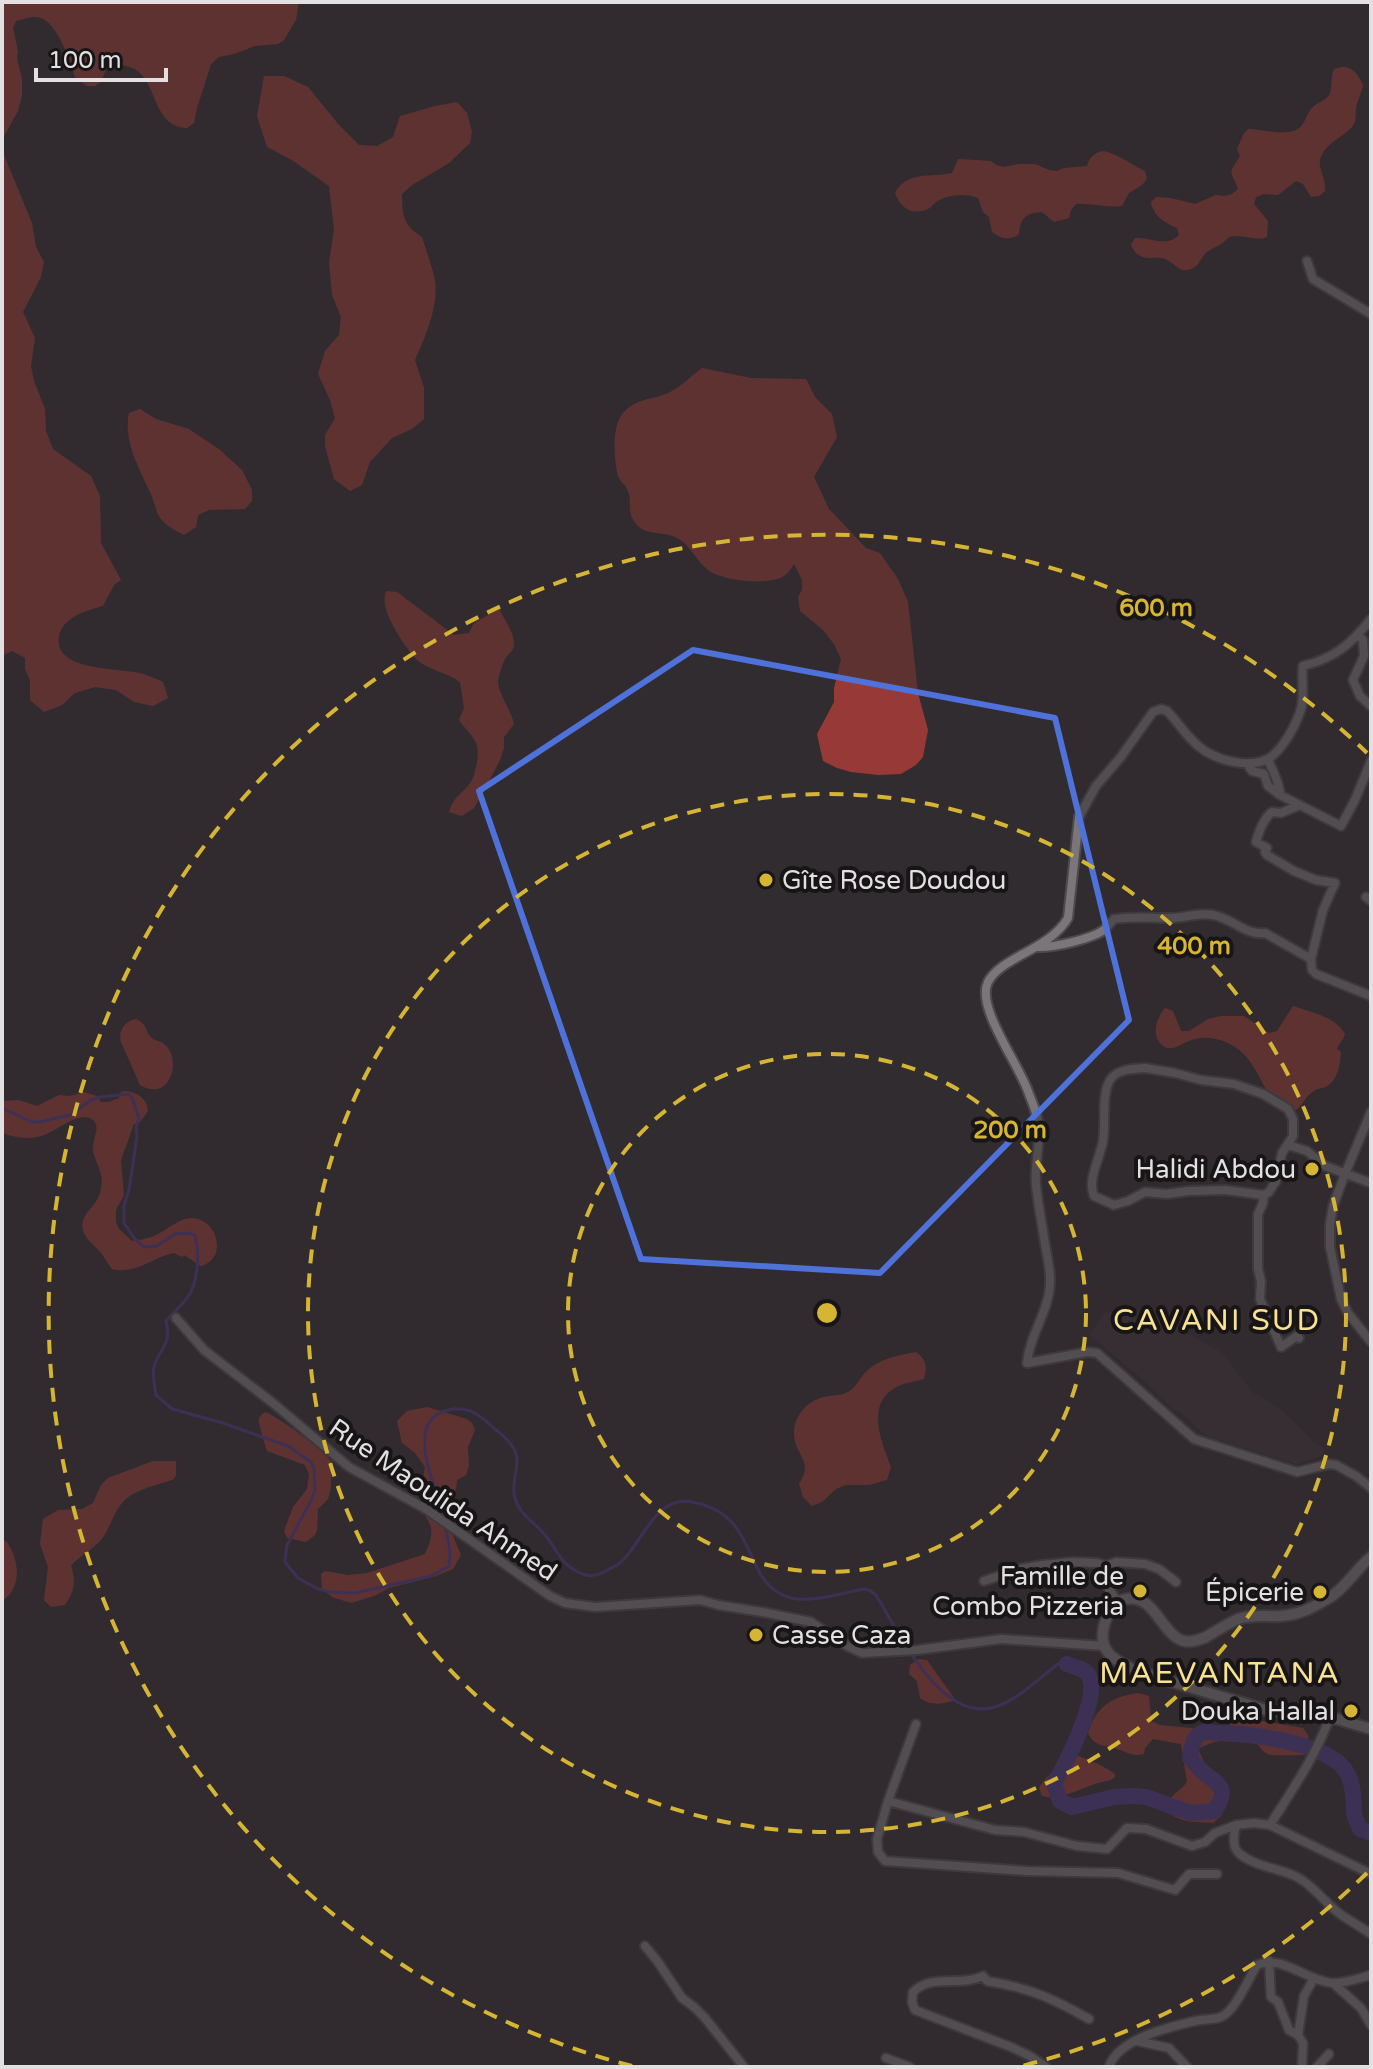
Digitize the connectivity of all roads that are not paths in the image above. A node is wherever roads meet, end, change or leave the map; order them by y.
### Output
1 (1307, 261) dead end
2 (1371, 314) edge
3 (1371, 619) edge
4 (1358, 635) junction
5 (1371, 706) edge
6 (1268, 759) junction
7 (1371, 761) edge
8 (1250, 763) junction
9 (1280, 795) junction
10 (1300, 805) junction
11 (1037, 947) junction
12 (1311, 959) junction
13 (1371, 996) edge
14 (1371, 1112) edge
15 (1288, 1145) junction
16 (1345, 1174) junction
17 (1371, 1183) edge
18 (1264, 1195) junction
19 (176, 1318) dead end
20 (1299, 1338) dead end
21 (1371, 1342) edge
22 (1371, 1488) edge
23 (1371, 1557) edge
24 (1106, 1566) junction
25 (984, 1581) dead end
26 (1176, 1582) dead end
27 (1118, 1602) junction
28 (1104, 1646) junction
29 (1330, 1717) junction
30 (916, 1724) dead end
31 (1371, 1729) edge
32 (888, 1801) junction
33 (1236, 1825) junction
34 (1270, 1825) junction
35 (1217, 1874) dead end
36 (1371, 1874) edge
37 (1371, 1934) edge
38 (645, 1946) dead end
39 (1269, 1961) junction
40 (1371, 1975) edge
41 (1314, 1978) junction
42 (1333, 1983) junction
43 (1089, 2019) dead end
44 (1371, 2025) edge
45 (1298, 2035) junction
46 (1137, 2041) junction
47 (1329, 2054) dead end
48 (886, 2058) dead end
49 (744, 2067) edge
50 (910, 2067) edge
51 (1046, 2067) edge
52 (1109, 2067) edge
53 (1187, 2067) edge
54 (1302, 2067) edge
55 (1317, 2067) edge

1 - 2 street
3 - 4 street
4 - 5 street
4 - 6 street
6 - 8 street
6 - 9 street
7 - 10 street
8 - 9 street
8 - 11 street
9 - 10 street
10 - 12 street
11 - 12 street
11 - 22 street
12 - 13 street
14 - 16 street
15 - 16 street
15 - 18 street
15 - 18 street
16 - 17 street
16 - 21 street
18 - 20 street
19 - 28 street, Rue Maoulida Ahmed
23 - 27 street
24 - 25 street
24 - 26 street
24 - 27 street
27 - 28 street
28 - 29 street
29 - 31 street
29 - 34 street
30 - 32 street
32 - 33 street
32 - 35 street
33 - 34 street
33 - 37 street
34 - 36 street
38 - 49 street
39 - 41 street
39 - 45 street
39 - 46 street
40 - 42 street
41 - 42 street
41 - 45 street
42 - 44 street
43 - 51 street
45 - 54 street
46 - 52 street
46 - 53 street
47 - 55 street
48 - 50 street

